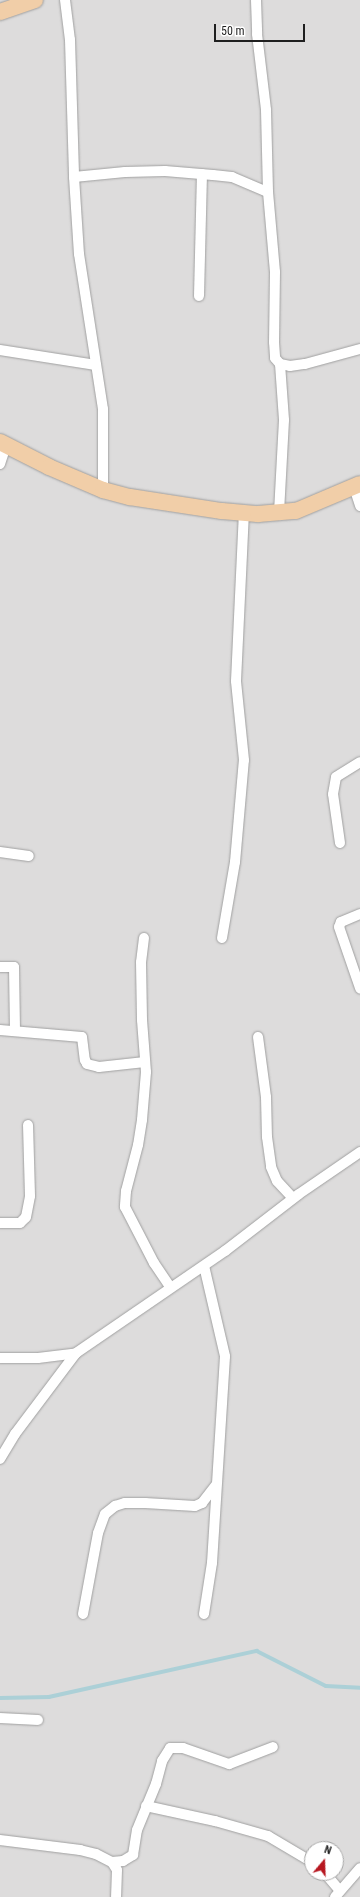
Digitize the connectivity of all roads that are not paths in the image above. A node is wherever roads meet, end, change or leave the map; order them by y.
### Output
1 (35, 0) edge
2 (66, 0) edge
3 (256, 0) edge
4 (0, 12) edge
5 (202, 174) junction
6 (74, 177) junction
7 (268, 192) junction
8 (199, 296) dead end
9 (360, 349) edge
10 (0, 350) edge
11 (280, 364) junction
12 (96, 365) junction
13 (3, 444) edge
14 (0, 464) edge
15 (357, 486) edge
16 (103, 490) junction
17 (360, 506) edge
18 (279, 512) junction
19 (244, 513) junction
20 (360, 762) edge
21 (340, 843) dead end
22 (0, 852) edge
23 (28, 856) dead end
24 (360, 914) edge
25 (144, 938) dead end
26 (222, 938) dead end
27 (0, 967) edge
28 (360, 988) edge
29 (0, 1030) edge
30 (15, 1031) junction
31 (258, 1037) dead end
32 (146, 1062) junction
33 (28, 1125) dead end
34 (360, 1152) edge
35 (293, 1198) junction
36 (0, 1223) edge
37 (204, 1266) junction
38 (170, 1287) junction
39 (76, 1353) junction
40 (0, 1358) edge
41 (0, 1459) edge
42 (216, 1486) junction
43 (83, 1614) dead end
44 (204, 1614) dead end
45 (0, 1718) edge
46 (38, 1720) dead end
47 (273, 1747) dead end
48 (146, 1806) junction
49 (0, 1840) edge
50 (304, 1857) edge
51 (117, 1864) junction
52 (360, 1868) edge
53 (330, 1881) edge
54 (338, 1894) edge
55 (116, 1897) edge

1 - 4 main road
2 - 6 street
3 - 7 street
5 - 6 street
5 - 7 street
5 - 8 street
6 - 12 street
7 - 11 street
9 - 11 street
10 - 12 street
11 - 18 street
12 - 16 street
13 - 14 street
13 - 16 main road
15 - 17 street
15 - 18 main road
16 - 19 main road
18 - 19 main road
19 - 26 street
20 - 21 street
22 - 23 street
24 - 28 street
25 - 32 street
27 - 30 street
29 - 30 street
30 - 32 street
31 - 35 street
32 - 38 street
33 - 36 street
34 - 35 street
35 - 37 street
37 - 38 street
37 - 42 street
38 - 39 street
39 - 40 street
39 - 41 street
42 - 43 street
42 - 44 street
45 - 46 street
47 - 48 street
48 - 50 street
48 - 51 street
49 - 51 street
51 - 55 street
52 - 54 street
53 - 54 street

